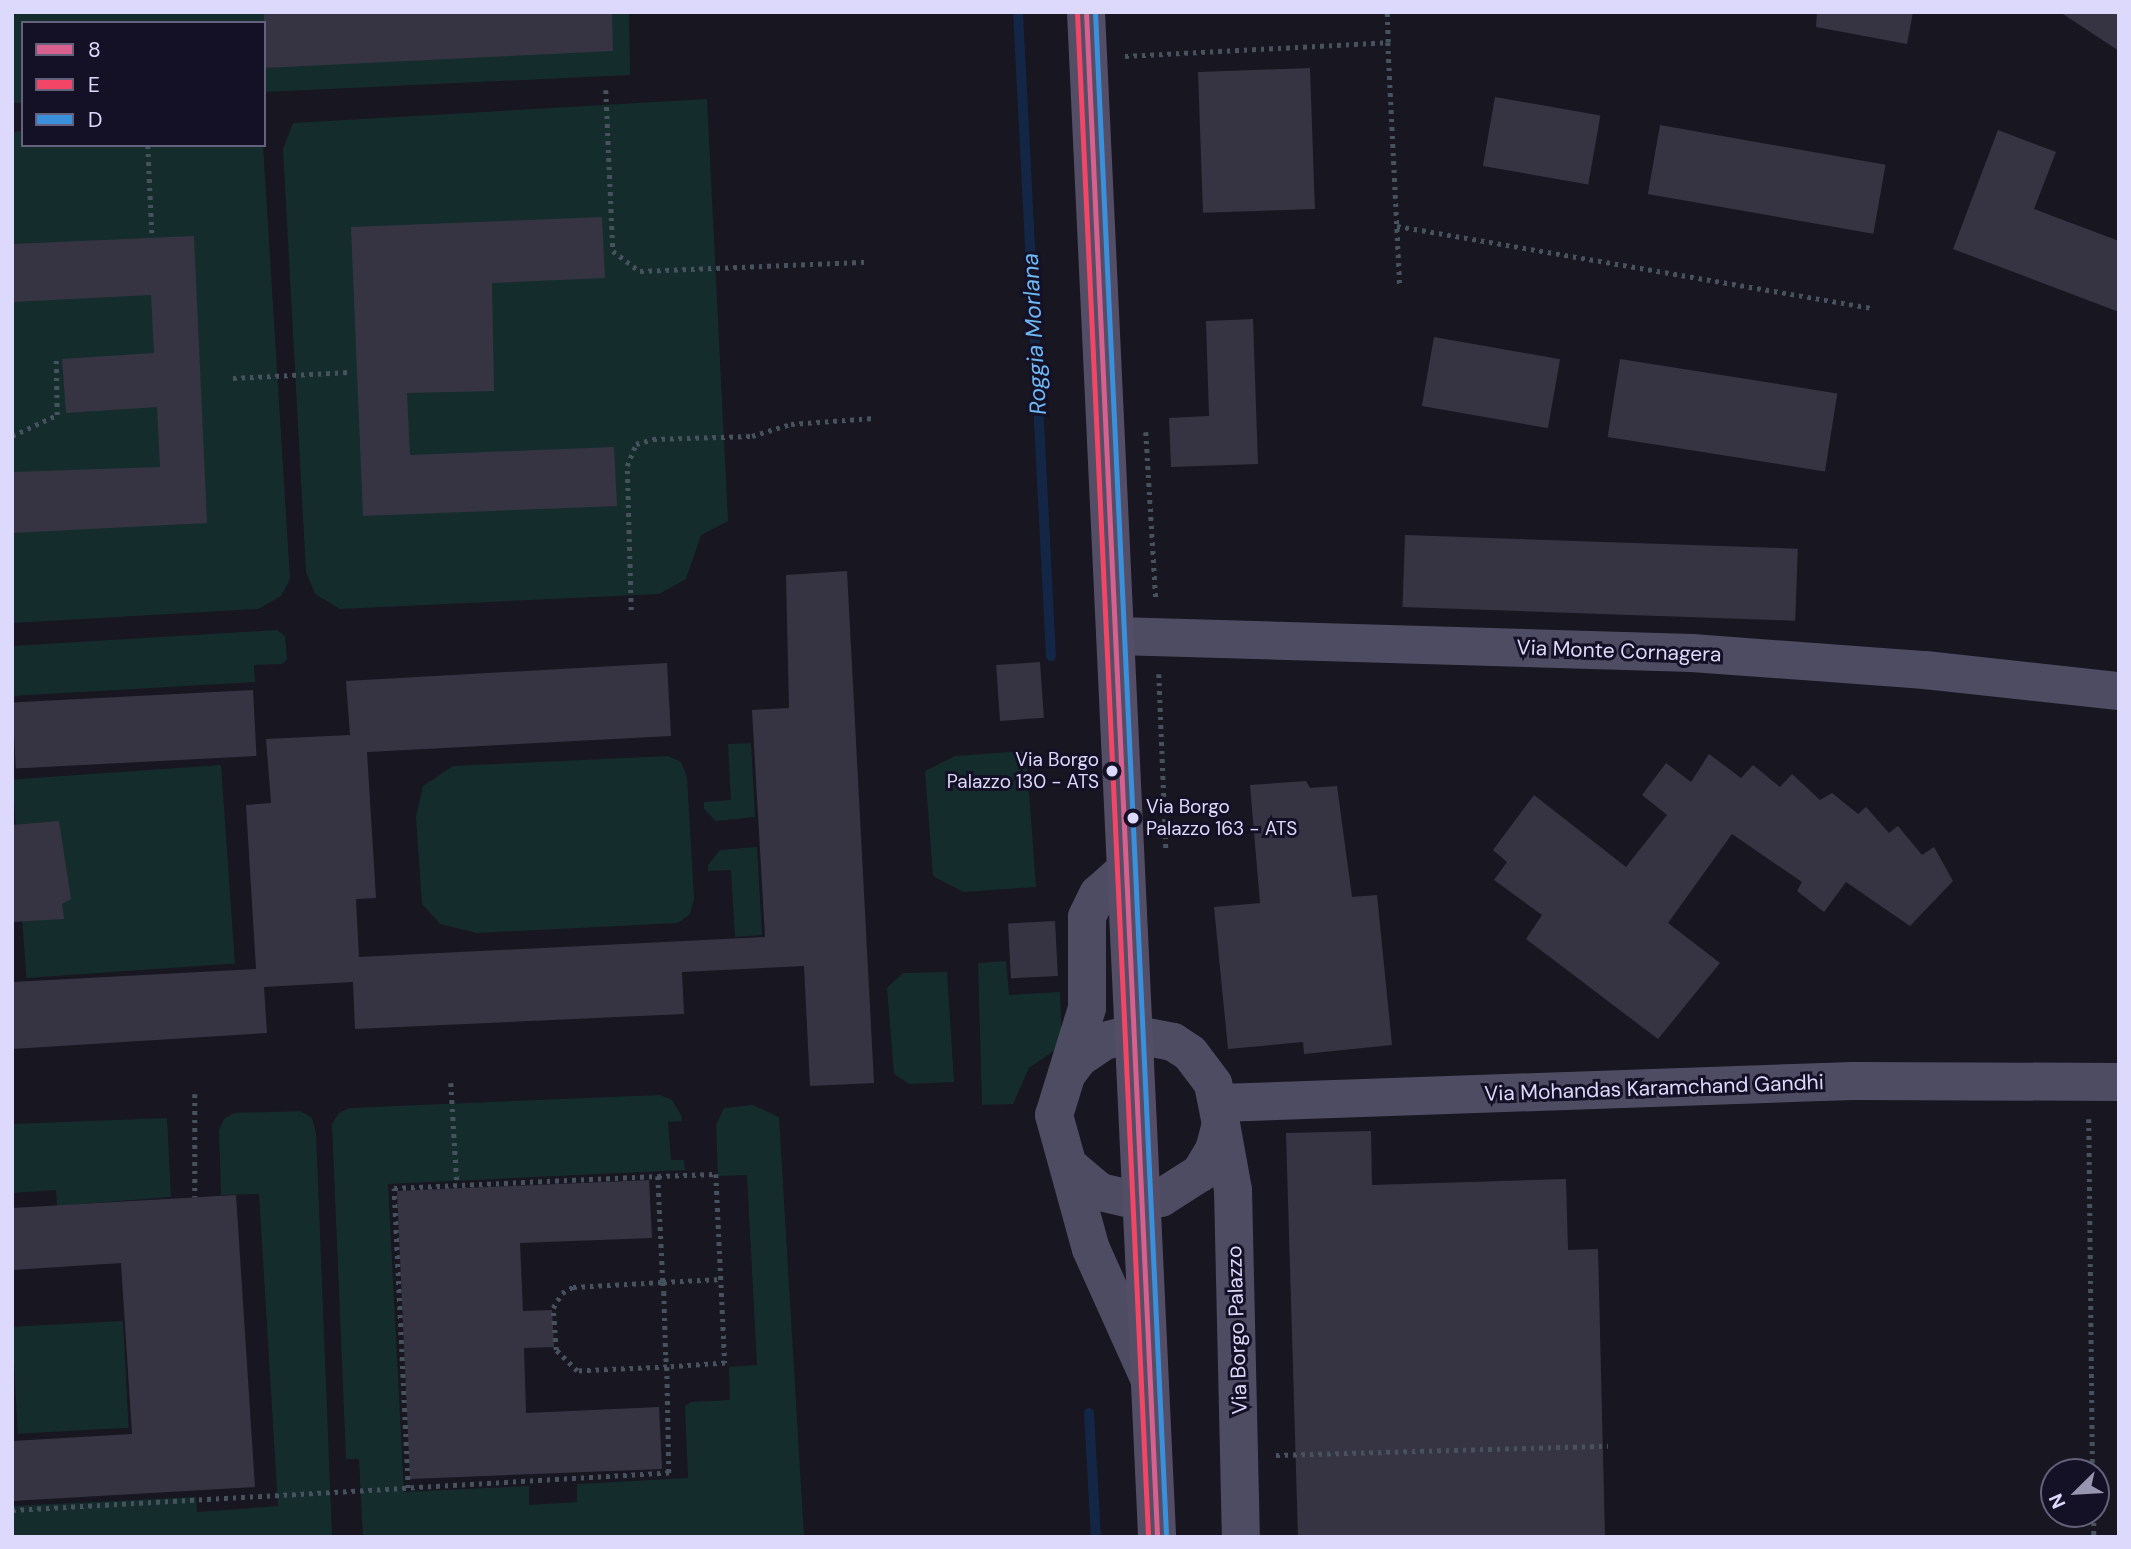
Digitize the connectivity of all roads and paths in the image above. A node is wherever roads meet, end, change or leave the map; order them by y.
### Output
1 (1086, 12) edge
2 (1387, 12) edge
3 (1388, 42) junction
4 (1125, 56) dead end
5 (606, 90) dead end
6 (148, 147) edge
7 (1397, 226) junction
8 (152, 233) dead end
9 (868, 262) dead end
10 (1400, 288) dead end
11 (1871, 308) dead end
12 (56, 358) dead end
13 (350, 372) dead end
14 (233, 378) dead end
15 (874, 418) dead end
16 (12, 436) edge
17 (631, 610) dead end
18 (1117, 636) junction
19 (2119, 691) edge
20 (1125, 870) junction
21 (1132, 1034) junction
22 (1062, 1082) junction
23 (2103, 1082) edge
24 (451, 1083) dead end
25 (195, 1094) dead end
26 (1220, 1113) junction
27 (1069, 1166) junction
28 (658, 1176) junction
29 (457, 1185) junction
30 (195, 1198) dead end
31 (1139, 1202) junction
32 (721, 1279) junction
33 (663, 1282) junction
34 (667, 1367) junction
35 (1149, 1378) junction
36 (1608, 1446) dead end
37 (1241, 1455) junction
38 (2093, 1458) edge
39 (408, 1488) junction
40 (12, 1510) edge
41 (1157, 1537) edge
42 (1241, 1537) edge

1 - 18 main road
2 - 3 path
3 - 4 path
3 - 7 path
5 - 9 path
6 - 8 path
7 - 10 path
7 - 11 path
12 - 16 path
13 - 14 path
15 - 17 path
18 - 19 street, Via Monte Cornagera
18 - 20 main road
20 - 21 main road
20 - 22 street
21 - 22 street
21 - 26 street, Via Borgo Palazzo
21 - 31 main road
22 - 27 street
23 - 26 street, Via Mohandas Karamchand Gandhi
23 - 38 path
24 - 29 path
25 - 30 path
26 - 31 street
26 - 37 street, Via Borgo Palazzo
27 - 31 street
27 - 35 street
28 - 29 path
28 - 32 path
28 - 33 path
29 - 39 path
31 - 35 main road
32 - 33 path
32 - 34 path
33 - 34 path
33 - 34 path
34 - 39 path
35 - 41 main road
36 - 37 path
37 - 42 street, Via Borgo Palazzo
39 - 40 path

